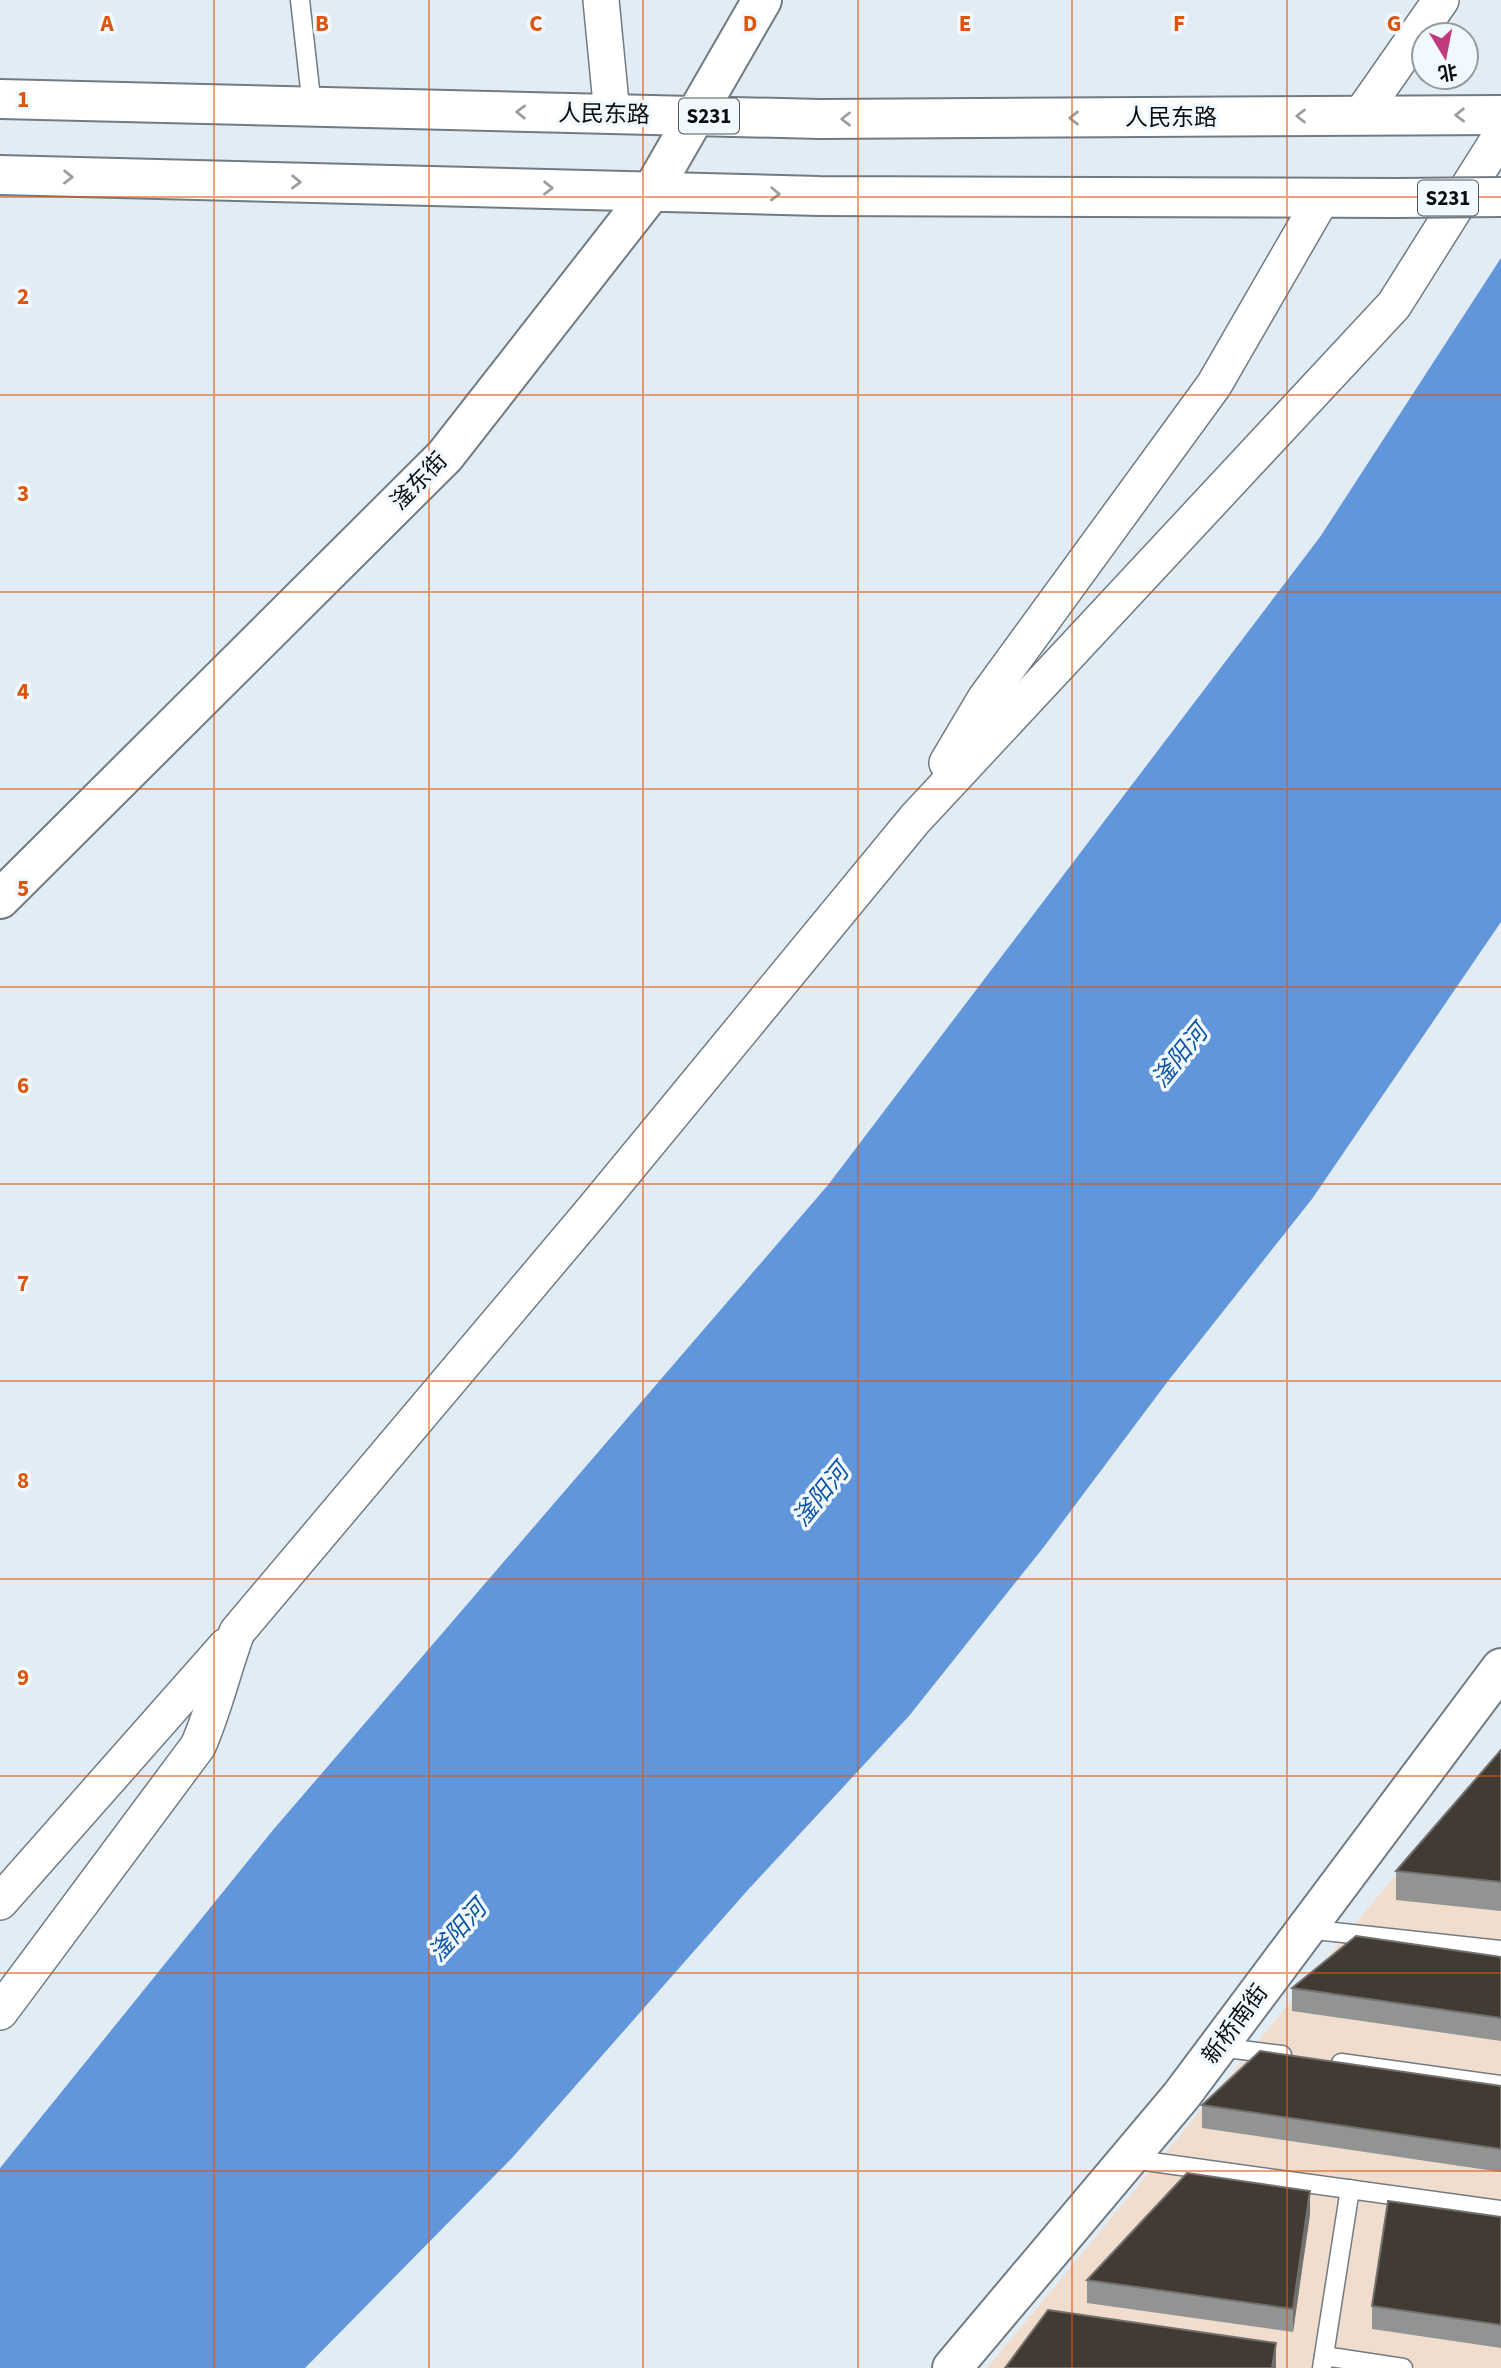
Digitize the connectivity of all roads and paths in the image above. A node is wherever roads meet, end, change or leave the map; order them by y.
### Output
1 (300, 0) edge
2 (601, 0) edge
3 (762, 0) edge
4 (1441, 0) edge
5 (0, 99) edge
6 (312, 107) junction
7 (612, 114) junction
8 (1501, 114) edge
9 (695, 116) junction
10 (1360, 116) junction
11 (1501, 135) edge
12 (0, 175) edge
13 (652, 191) junction
14 (1501, 197) edge
15 (1322, 198) junction
16 (915, 819) junction
17 (0, 899) edge
18 (237, 1632) junction
19 (1501, 1668) edge
20 (0, 1902) edge
21 (1306, 1929) junction
22 (1501, 1950) edge
23 (0, 2012) edge
24 (1218, 2047) junction
25 (1299, 2057) edge
26 (1326, 2061) edge
27 (1501, 2085) edge
28 (1129, 2159) junction
29 (1350, 2189) junction
30 (1501, 2210) edge
31 (1323, 2362) edge
32 (952, 2368) edge
33 (1403, 2368) edge

1 - 6 lane
2 - 7 street
3 - 9 main road, 滏东街
4 - 10 street
5 - 6 main road, 人民东路 / S231
7 -> 6 main road, 人民东路 / S231
7 - 9 main road, 人民东路 / S231
8 -> 10 main road, 人民东路 / S231
10 -> 9 main road, 人民东路 / S231
9 - 13 main road, 滏东街
11 - 16 street
12 -> 13 main road, S231
13 -> 15 main road, S231
13 - 17 main road, 滏东街
14 - 15 main road, S231, bridge
15 - 16 street
16 - 18 street
18 - 20 street
18 - 23 street
19 - 21 main road, 新桥南街
21 - 22 lane
21 - 24 main road, 新桥南街
24 - 25 lane
24 - 28 main road, 新桥南街
26 - 27 lane
28 - 29 lane
28 - 32 main road, 新桥南街
29 - 30 lane
29 - 31 lane
31 - 33 lane

